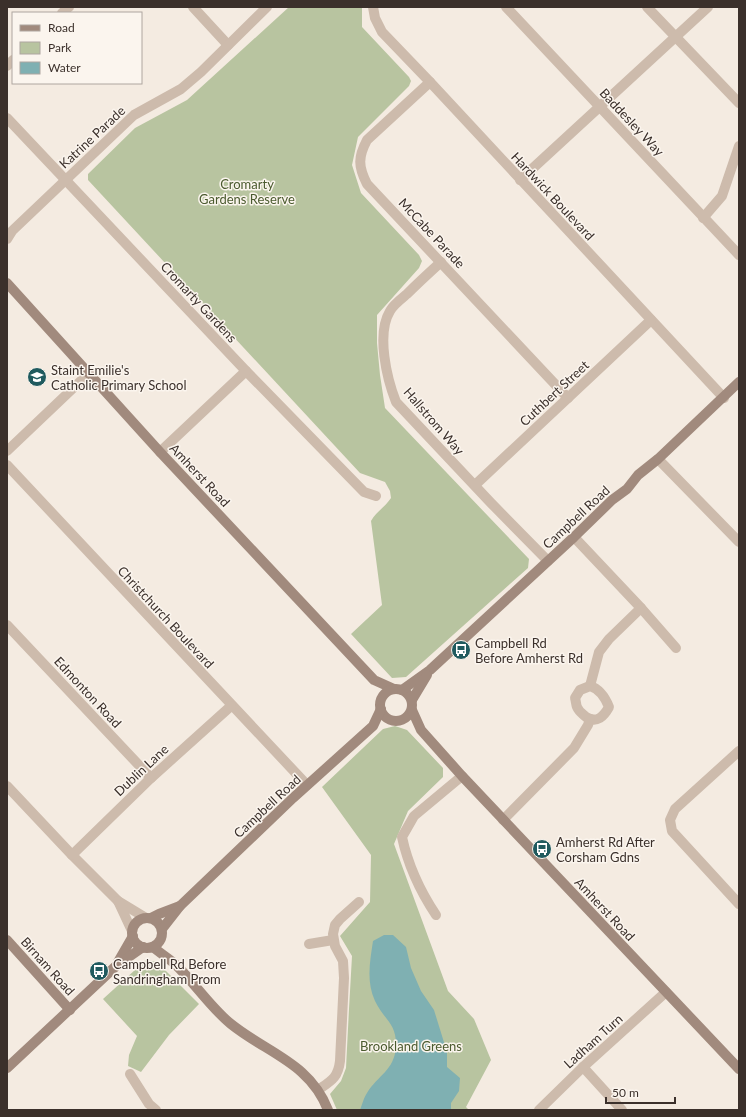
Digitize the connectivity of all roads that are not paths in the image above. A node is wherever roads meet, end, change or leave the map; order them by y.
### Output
1 (194, 7) edge
2 (267, 7) edge
3 (373, 7) edge
4 (506, 7) edge
5 (647, 7) edge
6 (708, 7) edge
7 (675, 37) junction
8 (228, 45) junction
9 (430, 82) junction
10 (739, 103) edge
11 (599, 107) junction
12 (7, 118) edge
13 (739, 146) edge
14 (66, 179) junction
15 (520, 180) junction
16 (703, 218) junction
17 (9, 235) edge
18 (739, 255) edge
19 (441, 262) junction
20 (8, 284) edge
21 (651, 320) junction
22 (246, 371) junction
23 (88, 374) junction
24 (739, 382) edge
25 (568, 398) junction
26 (724, 398) junction
27 (7, 451) edge
28 (160, 452) junction
29 (658, 459) junction
30 (7, 465) edge
31 (475, 485) junction
32 (376, 496) dead end
33 (574, 537) junction
34 (739, 542) edge
35 (548, 561) junction
36 (641, 608) junction
37 (7, 625) edge
38 (676, 648) dead end
39 (430, 670) junction
40 (374, 680) junction
41 (590, 686) junction
42 (398, 690) junction
43 (412, 705) junction
44 (231, 706) junction
45 (380, 706) junction
46 (590, 719) junction
47 (390, 720) junction
48 (402, 720) junction
49 (373, 726) junction
50 (421, 730) junction
51 (739, 751) edge
52 (462, 776) junction
53 (151, 778) junction
54 (307, 785) junction
55 (7, 786) edge
56 (503, 820) junction
57 (72, 855) junction
58 (118, 901) junction
59 (738, 901) edge
60 (359, 902) dead end
61 (180, 906) junction
62 (436, 915) dead end
63 (148, 918) junction
64 (133, 933) junction
65 (162, 934) junction
66 (7, 940) edge
67 (333, 940) junction
68 (309, 944) dead end
69 (148, 947) junction
70 (174, 964) junction
71 (116, 966) junction
72 (666, 992) junction
73 (70, 1010) junction
74 (583, 1067) junction
75 (7, 1068) edge
76 (739, 1069) edge
77 (130, 1074) dead end
78 (318, 1090) junction
79 (156, 1110) edge
80 (328, 1110) edge
81 (540, 1110) edge
82 (622, 1110) edge

1 - 8 street
2 - 8 street, Katrine Parade
3 - 9 street, Hardwick Boulevard
4 - 11 street, Baddesley Way
5 - 7 street
6 - 7 street
7 - 10 street
7 - 11 street
8 - 14 street, Katrine Parade
9 - 15 street, Hardwick Boulevard
9 - 19 street, McCabe Parade
11 - 15 street
11 - 16 street, Baddesley Way
12 - 14 street, Cromarty Gardens
13 - 16 street
14 - 17 street, Katrine Parade
14 - 22 street, Cromarty Gardens
15 - 21 street, Hardwick Boulevard
16 - 18 street, Baddesley Way
19 - 25 street, McCabe Parade
19 - 31 street, Hallstrom Way
20 - 23 street, Amherst Road
21 - 25 street, Cuthbert Street
21 - 26 street, Hardwick Boulevard
22 - 28 street
22 - 32 street, Cromarty Gardens
23 - 27 street
23 - 28 street, Amherst Road
24 - 26 street, Campbell Road
25 - 31 street, Cuthbert Street
26 - 29 street, Campbell Road
28 - 40 street, Amherst Road
29 - 33 street, Campbell Road
29 - 34 street
30 - 44 street, Christchurch Boulevard
31 - 35 street, Hallstrom Way
33 - 35 street, Campbell Road
33 - 36 street
35 - 39 street, Campbell Road
36 - 38 street
36 - 41 street
37 - 53 street, Edmonton Road
39 - 42 street, Campbell Road
39 - 43 street, Campbell Road
40 - 42 street, Amherst Road
40 - 45 street, Amherst Road
41 - 46 street
41 - 46 street
42 - 43 street, Amherst Road
42 - 45 street
43 - 48 street
43 - 50 street, Amherst Road
44 - 53 street, Dublin Lane
44 - 54 street, Christchurch Boulevard
45 - 47 street, Amherst Road
45 - 49 street, Campbell Road
46 - 56 street
47 - 48 street, Amherst Road
47 - 49 street, Campbell Road
48 - 50 street, Amherst Road
49 - 54 street, Campbell Road
50 - 52 street, Amherst Road
51 - 59 street
52 - 56 street, Amherst Road
52 - 62 street
53 - 57 street, Dublin Lane
54 - 61 street, Campbell Road
55 - 57 street
56 - 72 street, Amherst Road
57 - 58 street
58 - 63 street
58 - 64 street
60 - 67 street
61 - 63 street, Campbell Road
61 - 65 street, Campbell Road
63 - 64 street, Campbell Road
63 - 65 street
64 - 69 street
64 - 71 street, Campbell Road
65 - 69 street, Campbell Road
65 - 70 street
66 - 73 street, Birnam Road
67 - 68 street
67 - 78 street
69 - 70 street
69 - 71 street, Campbell Road
70 - 78 street
71 - 73 street, Campbell Road
72 - 74 street, Ladham Turn
72 - 76 street, Amherst Road
73 - 75 street, Campbell Road
74 - 81 street, Ladham Turn
74 - 82 street
77 - 79 street
78 - 80 street

